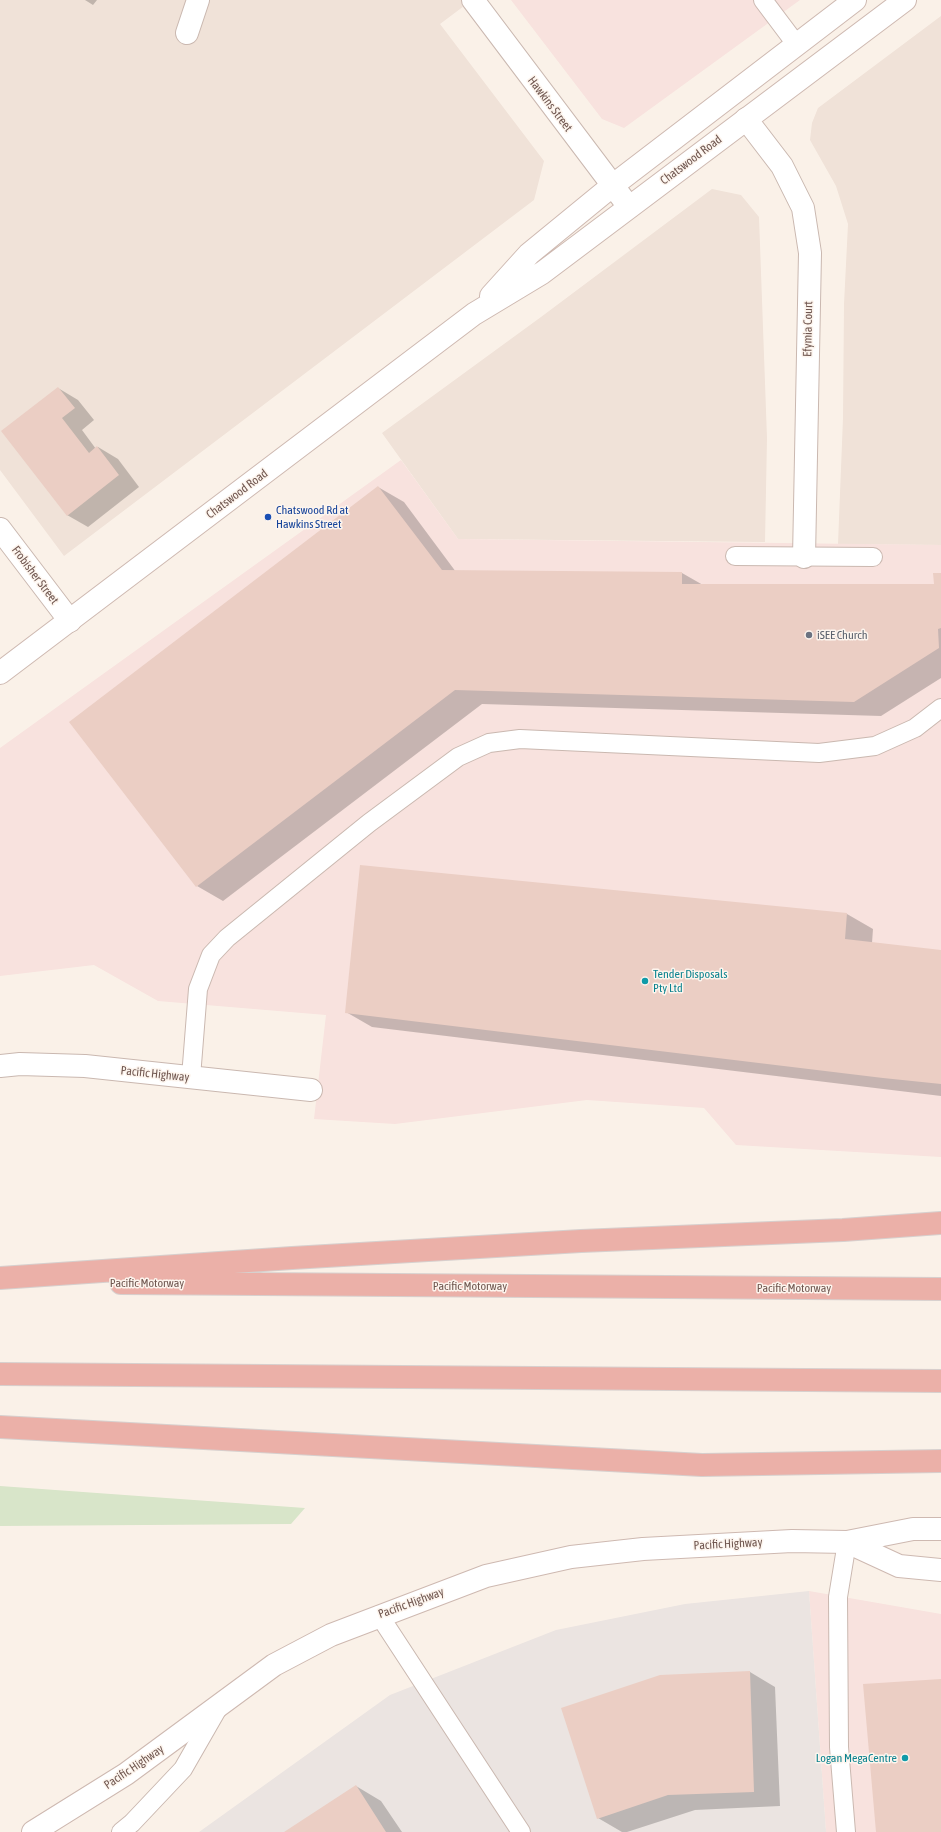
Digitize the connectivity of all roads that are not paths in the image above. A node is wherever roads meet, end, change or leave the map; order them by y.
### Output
1 (198, 0) edge
2 (473, 0) edge
3 (762, 0) edge
4 (855, 0) edge
5 (905, 0) edge
6 (187, 33) dead end
7 (796, 44) junction
8 (746, 119) junction
9 (612, 186) junction
10 (629, 206) junction
11 (474, 314) junction
12 (0, 529) edge
13 (735, 556) dead end
14 (804, 557) junction
15 (873, 557) dead end
16 (70, 621) junction
17 (0, 673) edge
18 (941, 708) edge
19 (0, 1066) edge
20 (191, 1077) junction
21 (310, 1090) dead end
22 (941, 1223) edge
23 (0, 1278) edge
24 (0, 1282) edge
25 (941, 1289) edge
26 (0, 1374) edge
27 (941, 1381) edge
28 (0, 1426) edge
29 (941, 1461) edge
30 (941, 1529) edge
31 (847, 1542) junction
32 (941, 1570) edge
33 (379, 1615) junction
34 (219, 1708) junction
35 (33, 1832) edge
36 (121, 1832) edge
37 (521, 1832) edge
38 (846, 1832) edge

1 - 6 street
2 - 9 street, Hawkins Street
3 - 7 lane
4 - 7 street, Chatswood Road
5 - 8 street, Chatswood Road
7 - 9 street, Chatswood Road
8 - 10 street, Chatswood Road
8 - 14 street, Efymia Court
9 - 10 street, Hawkins Street
9 - 11 street, Chatswood Road
10 - 11 street, Chatswood Road
11 - 16 street, Chatswood Road
12 - 16 street, Frobisher Street
13 - 14 lane
14 - 15 lane
16 - 17 street, Chatswood Road
18 - 20 lane
19 - 20 street, Pacific Highway
20 - 21 street, Pacific Highway
22 - 23 highway
24 - 25 highway, Pacific Motorway
26 - 27 highway
28 - 29 highway
30 - 31 street, Pacific Highway
31 - 32 street, Pacific Highway
31 - 33 street, Pacific Highway
31 - 38 lane
33 - 34 street, Pacific Highway
33 - 37 lane
34 - 35 street, Pacific Highway
34 - 36 lane

